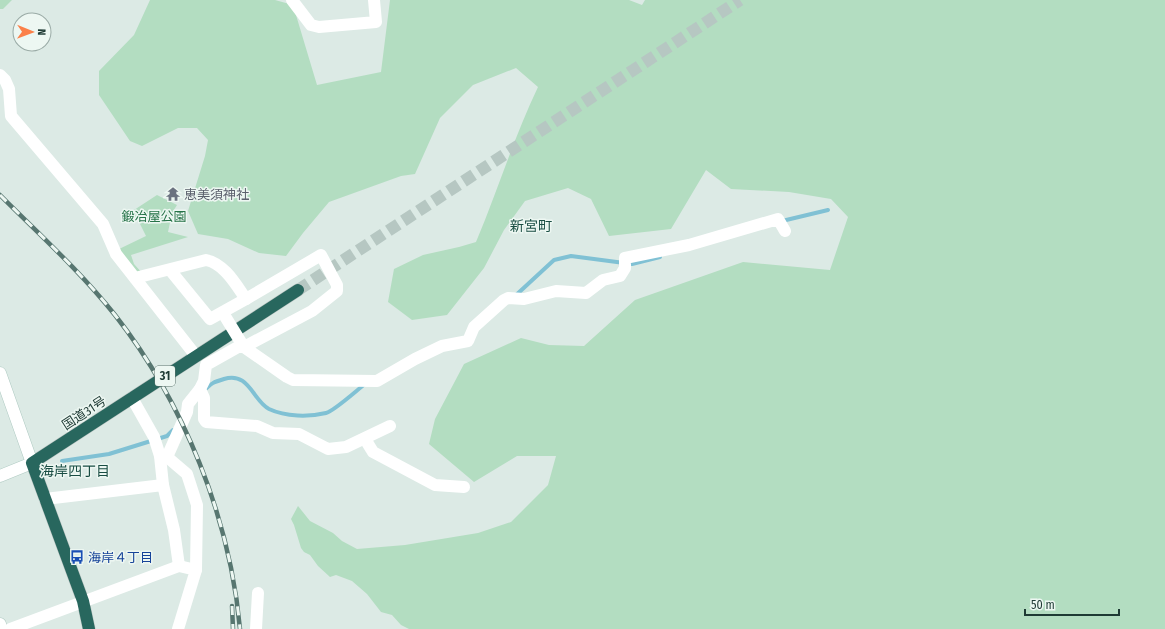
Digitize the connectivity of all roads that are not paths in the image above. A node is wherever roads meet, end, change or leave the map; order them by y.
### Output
1 (292, 0) edge
2 (374, 0) edge
3 (0, 76) edge
4 (782, 227) dead end
5 (170, 270) junction
6 (136, 278) junction
7 (298, 290) tunnel mouth
8 (246, 299) junction
9 (223, 313) junction
10 (243, 345) junction
11 (196, 356) junction
12 (0, 374) edge
13 (202, 392) junction
14 (132, 398) junction
15 (390, 426) dead end
16 (365, 439) junction
17 (164, 457) junction
18 (32, 463) junction
19 (0, 476) edge
20 (163, 485) junction
21 (464, 488) dead end
22 (44, 499) junction
23 (179, 566) junction
24 (196, 570) junction
25 (258, 593) dead end
26 (83, 601) junction
27 (0, 624) edge
28 (2, 629) edge
29 (10, 629) edge
30 (89, 629) edge
31 (178, 629) edge
32 (256, 629) edge

1 - 2 street
3 - 6 street
4 - 10 street
5 - 6 street
5 - 8 street
5 - 9 street
6 - 11 street
7 - 11 highway, 国道31号 / 31
8 - 9 street
8 - 10 street
9 - 10 street, bridge
10 - 13 street
11 - 14 highway, 国道31号 / 31
12 - 18 street
13 - 16 street
13 - 17 street
14 - 17 street
14 - 18 highway, 国道31号 / 31
15 - 16 street
16 - 21 street
17 - 20 street
17 - 24 street
18 - 19 street
18 - 22 highway
20 - 22 street
20 - 23 street
22 - 26 highway
23 - 24 street
23 - 26 street
24 - 31 street
25 - 32 street
26 - 29 street
26 - 30 highway
27 - 28 street

